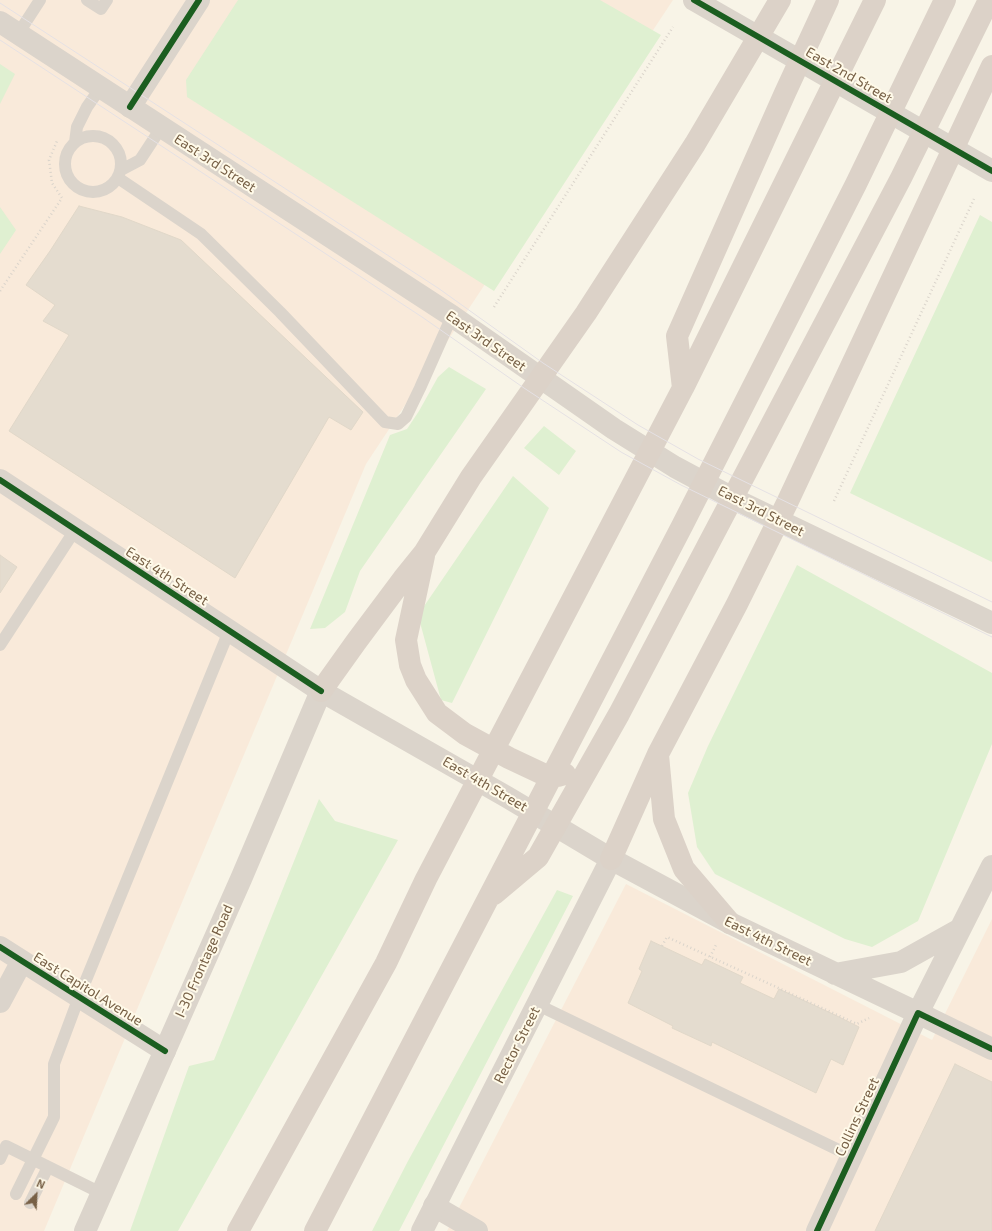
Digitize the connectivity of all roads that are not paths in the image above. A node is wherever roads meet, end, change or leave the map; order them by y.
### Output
1 (40, 0) edge
2 (87, 0) edge
3 (107, 0) edge
4 (199, 0) edge
5 (694, 0) edge
6 (780, 0) edge
7 (828, 0) edge
8 (875, 0) edge
9 (945, 0) edge
10 (989, 0) edge
11 (9, 28) edge
12 (992, 66) edge
13 (101, 88) junction
14 (130, 107) junction
15 (161, 128) junction
16 (75, 142) junction
17 (992, 171) edge
18 (119, 174) junction
19 (452, 316) junction
20 (683, 388) junction
21 (0, 480) edge
22 (742, 502) junction
23 (75, 530) junction
24 (424, 553) junction
25 (992, 623) edge
26 (229, 631) junction
27 (0, 645) edge
28 (321, 691) junction
29 (658, 754) junction
30 (611, 859) junction
31 (992, 866) edge
32 (487, 900) junction
33 (730, 923) junction
34 (960, 929) junction
35 (0, 947) edge
36 (22, 962) junction
37 (835, 974) junction
38 (79, 997) junction
39 (0, 1002) edge
40 (538, 1005) junction
41 (918, 1013) junction
42 (992, 1049) edge
43 (165, 1051) junction
44 (851, 1156) junction
45 (0, 1159) edge
46 (34, 1159) junction
47 (48, 1167) junction
48 (16, 1194) dead end
49 (103, 1194) junction
50 (30, 1203) dead end
51 (434, 1206) junction
52 (86, 1231) edge
53 (238, 1231) edge
54 (315, 1231) edge
55 (422, 1231) edge
56 (477, 1231) edge
57 (817, 1231) edge

1 - 11 lane
2 - 3 lane
4 - 14 main road
5 - 17 main road, East 2nd Street
6 - 24 highway
7 - 20 highway
8 - 20 highway
9 - 32 highway
10 - 32 highway
11 - 13 main road, East 3rd Street
12 - 29 highway
13 - 14 main road, East 3rd Street
13 - 16 lane
14 - 15 main road, East 3rd Street
15 - 18 lane
15 - 19 main road, East 3rd Street
16 - 18 lane
16 - 18 lane
18 - 19 lane
19 - 22 main road, East 3rd Street
20 - 53 highway
21 - 23 main road, East 4th Street
22 - 24 highway
22 - 25 main road, East 3rd Street
23 - 26 main road, East 4th Street
23 - 27 lane
24 - 28 highway
26 - 28 main road, East 4th Street
26 - 38 lane
28 - 30 main road, East 4th Street
28 - 43 main road, I-30 Frontage Road
29 - 30 highway
29 - 33 highway
30 - 33 main road, East 4th Street
30 - 40 main road, Rector Street
31 - 34 main road, Collins Street
32 - 54 highway
33 - 37 main road, East 4th Street
34 - 37 main road
34 - 41 main road, Collins Street
35 - 36 main road, East Capitol Avenue
36 - 38 main road, East Capitol Avenue
36 - 39 main road
37 - 41 main road, East 4th Street
38 - 43 main road, East Capitol Avenue
38 - 46 lane
40 - 44 lane
40 - 51 main road, Rector Street
41 - 42 main road, East 4th Street
41 - 44 main road, Collins Street
43 - 49 main road, I-30 Frontage Road
44 - 57 main road, Collins Street
45 - 46 lane
46 - 47 lane
46 - 48 lane
47 - 49 lane
47 - 50 lane
49 - 52 main road, I-30 Frontage Road
51 - 55 main road, Rector Street
51 - 56 main road

